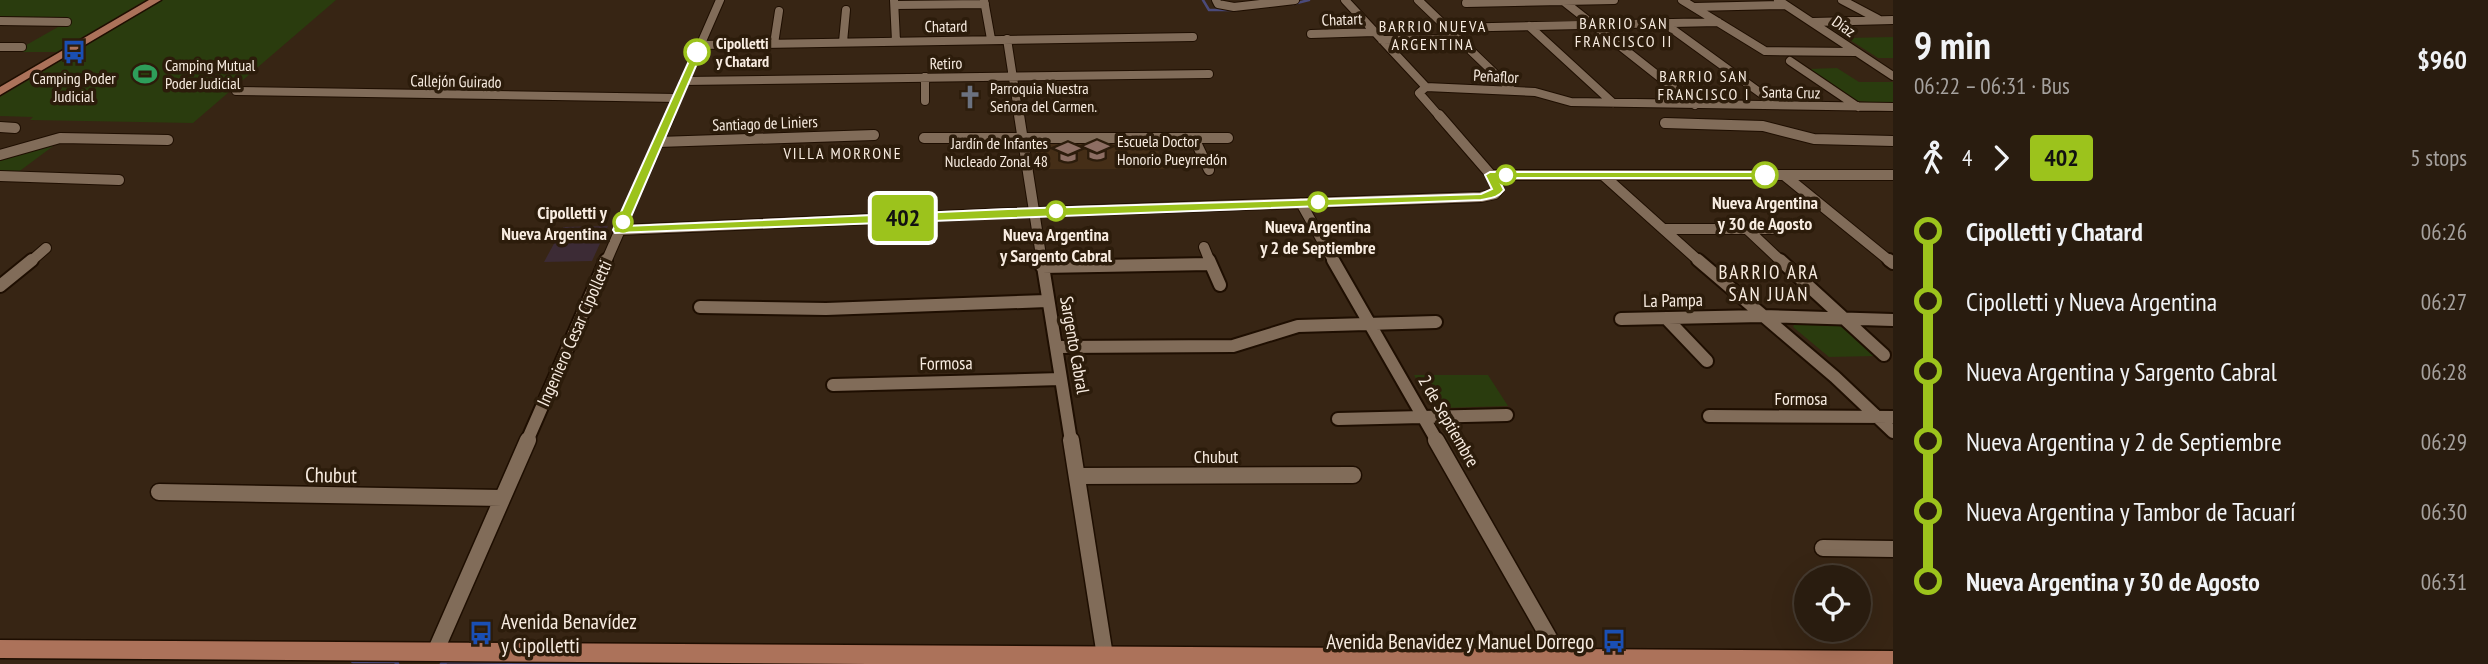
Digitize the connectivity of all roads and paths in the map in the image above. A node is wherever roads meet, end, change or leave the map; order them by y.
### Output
1 (156, 0) edge
2 (720, 0) edge
3 (1216, 0) edge
4 (1295, 0) edge
5 (1345, 0) edge
6 (1418, 0) edge
7 (1614, 0) edge
8 (1682, 0) edge
9 (1842, 0) edge
10 (1283, 1) edge
11 (1563, 1) edge
12 (985, 2) edge
13 (1782, 2) edge
14 (894, 3) edge
15 (1466, 3) dead end
16 (1694, 7) junction
17 (846, 10) dead end
18 (779, 11) dead end
19 (1893, 20) edge
20 (1881, 21) junction
21 (2, 22) edge
22 (67, 22) dead end
23 (1718, 22) junction
24 (1813, 22) junction
25 (1664, 23) junction
26 (1595, 24) junction
27 (1529, 26) junction
28 (1448, 28) junction
29 (1375, 32) junction
30 (1311, 34) dead end
31 (1193, 37) dead end
32 (991, 39) junction
33 (1007, 39) junction
34 (1459, 39) junction
35 (1382, 40) junction
36 (896, 41) junction
37 (844, 42) junction
38 (774, 44) junction
39 (700, 45) junction
40 (0, 47) edge
41 (22, 47) dead end
42 (1856, 52) junction
43 (1790, 61) dead end
44 (1209, 74) dead end
45 (1013, 76) junction
46 (1893, 76) edge
47 (925, 77) junction
48 (684, 81) junction
49 (1426, 87) junction
50 (1512, 90) junction
51 (236, 91) dead end
52 (0, 92) edge
53 (677, 98) junction
54 (1563, 100) joint
55 (925, 101) dead end
56 (1613, 103) junction
57 (1738, 104) junction
58 (1695, 105) junction
59 (1777, 105) junction
60 (1858, 107) junction
61 (1893, 107) edge
62 (1757, 120) dead end
63 (1665, 123) dead end
64 (0, 127) edge
65 (16, 128) dead end
66 (874, 135) dead end
67 (924, 138) dead end
68 (1023, 138) junction
69 (1194, 138) junction
70 (1228, 138) dead end
71 (168, 140) dead end
72 (1893, 141) edge
73 (657, 142) junction
74 (0, 155) edge
75 (1209, 170) dead end
76 (1490, 175) junction
77 (1603, 175) junction
78 (1784, 175) junction
79 (1893, 175) edge
80 (0, 176) edge
81 (120, 180) dead end
82 (1301, 203) junction
83 (1034, 212) junction
84 (1663, 229) junction
85 (1747, 229) junction
86 (1772, 229) dead end
87 (619, 230) junction
88 (1204, 247) dead end
89 (46, 248) dead end
90 (1893, 262) edge
91 (1210, 264) junction
92 (1042, 267) junction
93 (1220, 285) dead end
94 (0, 286) edge
95 (1047, 301) junction
96 (700, 307) dead end
97 (1762, 316) junction
98 (1621, 318) dead end
99 (1666, 318) junction
100 (1893, 320) edge
101 (1847, 321) junction
102 (1436, 322) dead end
103 (1370, 324) junction
104 (1057, 347) junction
105 (1884, 355) dead end
106 (1707, 361) dead end
107 (1061, 379) junction
108 (833, 385) dead end
109 (1507, 415) dead end
110 (1709, 416) dead end
111 (1424, 417) junction
112 (1877, 417) junction
113 (1893, 417) edge
114 (1338, 419) dead end
115 (1893, 432) edge
116 (1353, 475) dead end
117 (1078, 476) junction
118 (159, 492) dead end
119 (502, 498) junction
120 (1823, 548) dead end
121 (1893, 549) edge
122 (0, 649) edge
123 (1105, 656) junction
124 (431, 657) edge
125 (1561, 659) junction
126 (1893, 661) edge

1 - 52 main road
2 - 39 street, Ingeniero Cesar Cipolletti
3 - 10 street
4 - 10 street
5 - 29 street
6 - 28 street
7 - 11 street
8 - 16 street
9 - 20 street
11 - 15 street
11 - 26 street
12 - 14 street
12 - 32 street
13 - 16 street
13 - 24 street, Díaz
14 - 36 street
16 - 23 street
17 - 37 street
18 - 38 street
19 - 20 street
20 - 24 street
21 - 22 street
23 - 25 street
23 - 42 street
24 - 42 street, Díaz
25 - 26 street
25 - 59 street
26 - 27 street
26 - 58 street
27 - 28 street
27 - 56 street
28 - 34 street
29 - 30 street, Chatart
29 - 35 street
31 - 33 street, Chatard
32 - 33 street, Chatard
32 - 36 street, Chatard
33 - 45 street, Sargento Cabral
34 - 35 street, Chatart
34 - 50 street
35 - 49 street
36 - 37 street, Chatard
37 - 38 street, Chatard
38 - 39 street, Chatard
39 - 48 street, Ingeniero Cesar Cipolletti
40 - 41 street
42 - 46 street, Díaz
43 - 60 street
44 - 45 street, Retiro
45 - 47 street, Retiro
45 - 68 street, Sargento Cabral
47 - 48 street, Retiro
47 - 55 street
48 - 53 street, Ingeniero Cesar Cipolletti
49 - 50 street, Peñaflor
49 - 76 street
50 - 54 street, Peñaflor
51 - 53 street, Callejón Guirado
53 - 73 street, Ingeniero Cesar Cipolletti
54 - 56 street, Santa Cruz
56 - 58 street, Santa Cruz
57 - 58 street, Santa Cruz
57 - 59 street, Santa Cruz
57 - 62 street
59 - 60 street, Santa Cruz
60 - 61 street, Santa Cruz
63 - 72 street
64 - 65 street
66 - 73 street, Santiago de Liniers
67 - 68 street
68 - 69 street
68 - 83 street, Sargento Cabral
69 - 70 street
69 - 75 street
71 - 74 street
73 - 87 street, Ingeniero Cesar Cipolletti
76 - 77 street
76 - 82 street
77 - 78 street
77 - 84 street
78 - 79 street
78 - 90 street
80 - 81 street
82 - 83 street
82 - 103 street, 2 de Septiembre
83 - 87 street
83 - 92 street, Sargento Cabral
84 - 85 street
84 - 97 street
85 - 86 street
85 - 101 street
87 - 119 street, Ingeniero Cesar Cipolletti
88 - 91 street
89 - 94 street
91 - 92 street
91 - 93 street
92 - 95 street, Sargento Cabral
95 - 96 street
95 - 104 street, Sargento Cabral
97 - 99 street, La Pampa
97 - 101 street, La Pampa
97 - 112 street
98 - 99 street, La Pampa
99 - 106 street
100 - 101 street, La Pampa
101 - 105 street
102 - 103 street
103 - 104 street
103 - 111 street, 2 de Septiembre
104 - 107 street, Sargento Cabral
107 - 108 street, Formosa
107 - 117 street, Sargento Cabral
109 - 111 street
110 - 112 street, Formosa
111 - 114 street
111 - 125 street, 2 de Septiembre
112 - 113 street, Formosa
112 - 115 street
116 - 117 street, Chubut
117 - 123 street, Sargento Cabral
118 - 119 street, Chubut
119 - 124 street, Ingeniero Cesar Cipolletti
120 - 121 street
122 - 124 main road
123 - 124 main road
123 - 125 main road
125 - 126 main road

